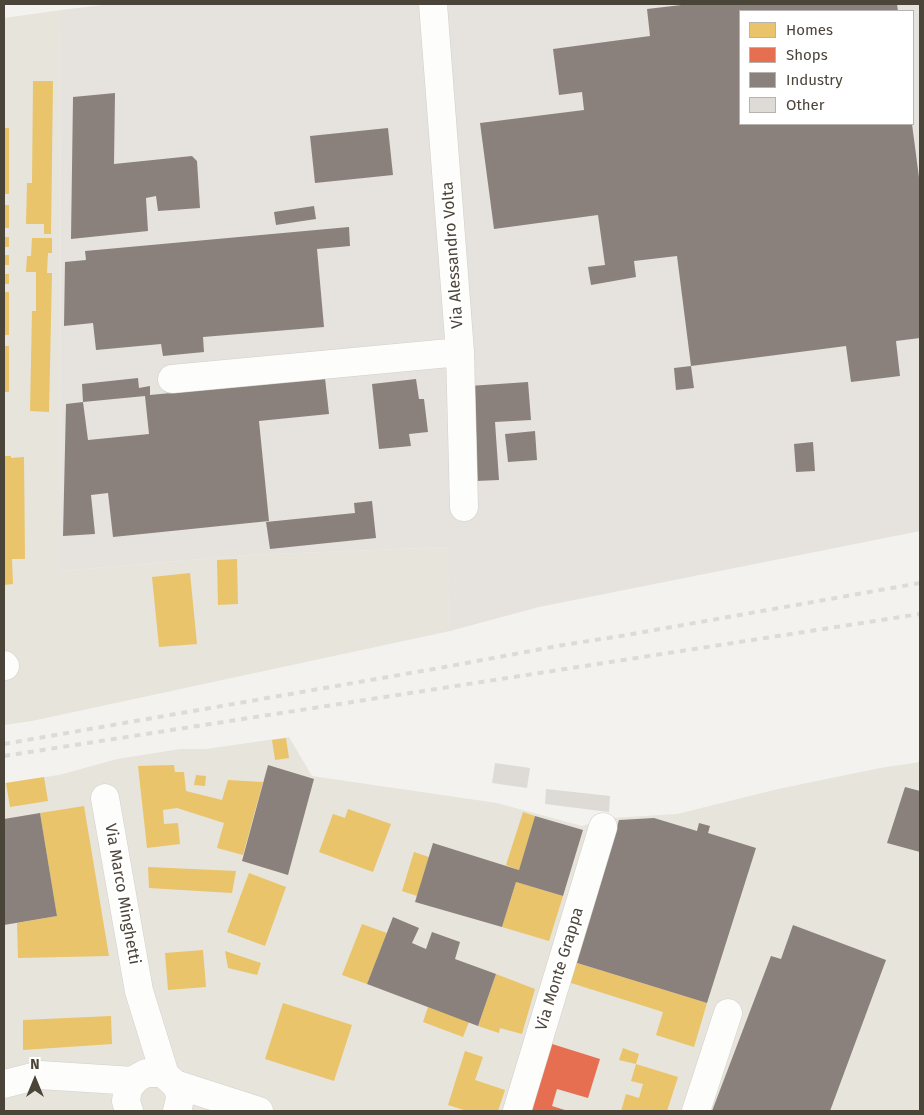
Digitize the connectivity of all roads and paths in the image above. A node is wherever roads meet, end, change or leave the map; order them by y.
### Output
1 (433, 4) edge
2 (460, 352) junction
3 (172, 379) dead end
4 (464, 508) dead end
5 (105, 798) dead end
6 (603, 827) dead end
7 (728, 1014) dead end
8 (4, 1084) edge
9 (145, 1088) edge
10 (177, 1111) edge
11 (259, 1111) edge
12 (517, 1111) edge
13 (696, 1111) edge

1 - 2 street, Via Alessandro Volta
2 - 3 street
2 - 4 street, Via Alessandro Volta
5 - 9 street, Via Marco Minghetti
6 - 12 street, Via Monte Grappa
7 - 13 street
8 - 9 street
9 - 10 street, Via Marco Minghetti
9 - 11 street

